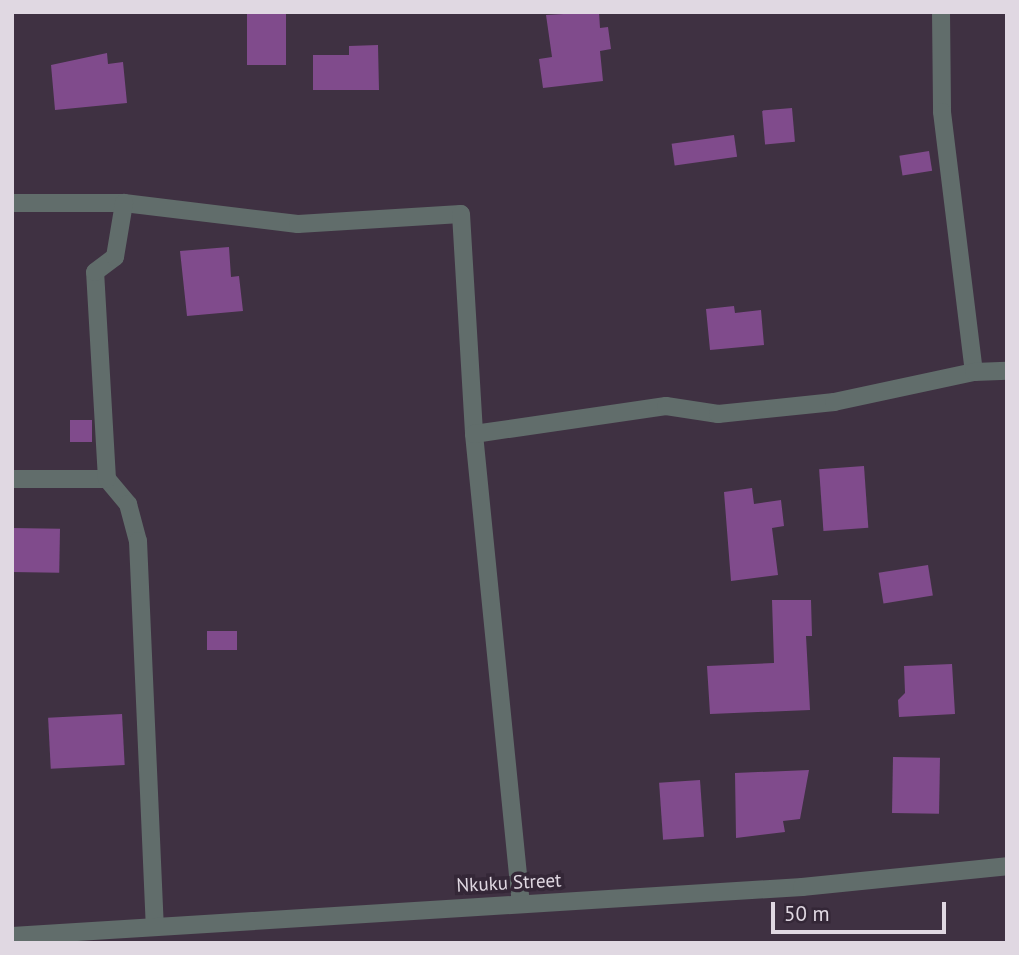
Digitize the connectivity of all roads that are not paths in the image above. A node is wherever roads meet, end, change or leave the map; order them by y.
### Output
1 (941, 12) edge
2 (12, 203) edge
3 (124, 203) junction
4 (1007, 371) edge
5 (974, 372) junction
6 (474, 433) junction
7 (12, 479) edge
8 (107, 479) junction
9 (1007, 866) edge
10 (521, 904) junction
11 (155, 925) junction
12 (12, 936) edge

1 - 5 street
2 - 3 street
3 - 6 street
3 - 8 street
4 - 5 street
5 - 6 street
6 - 10 street
7 - 8 street
8 - 11 street
9 - 10 street, Nkuku Street
10 - 11 street, Nkuku Street
11 - 12 street, Nkuku Street

